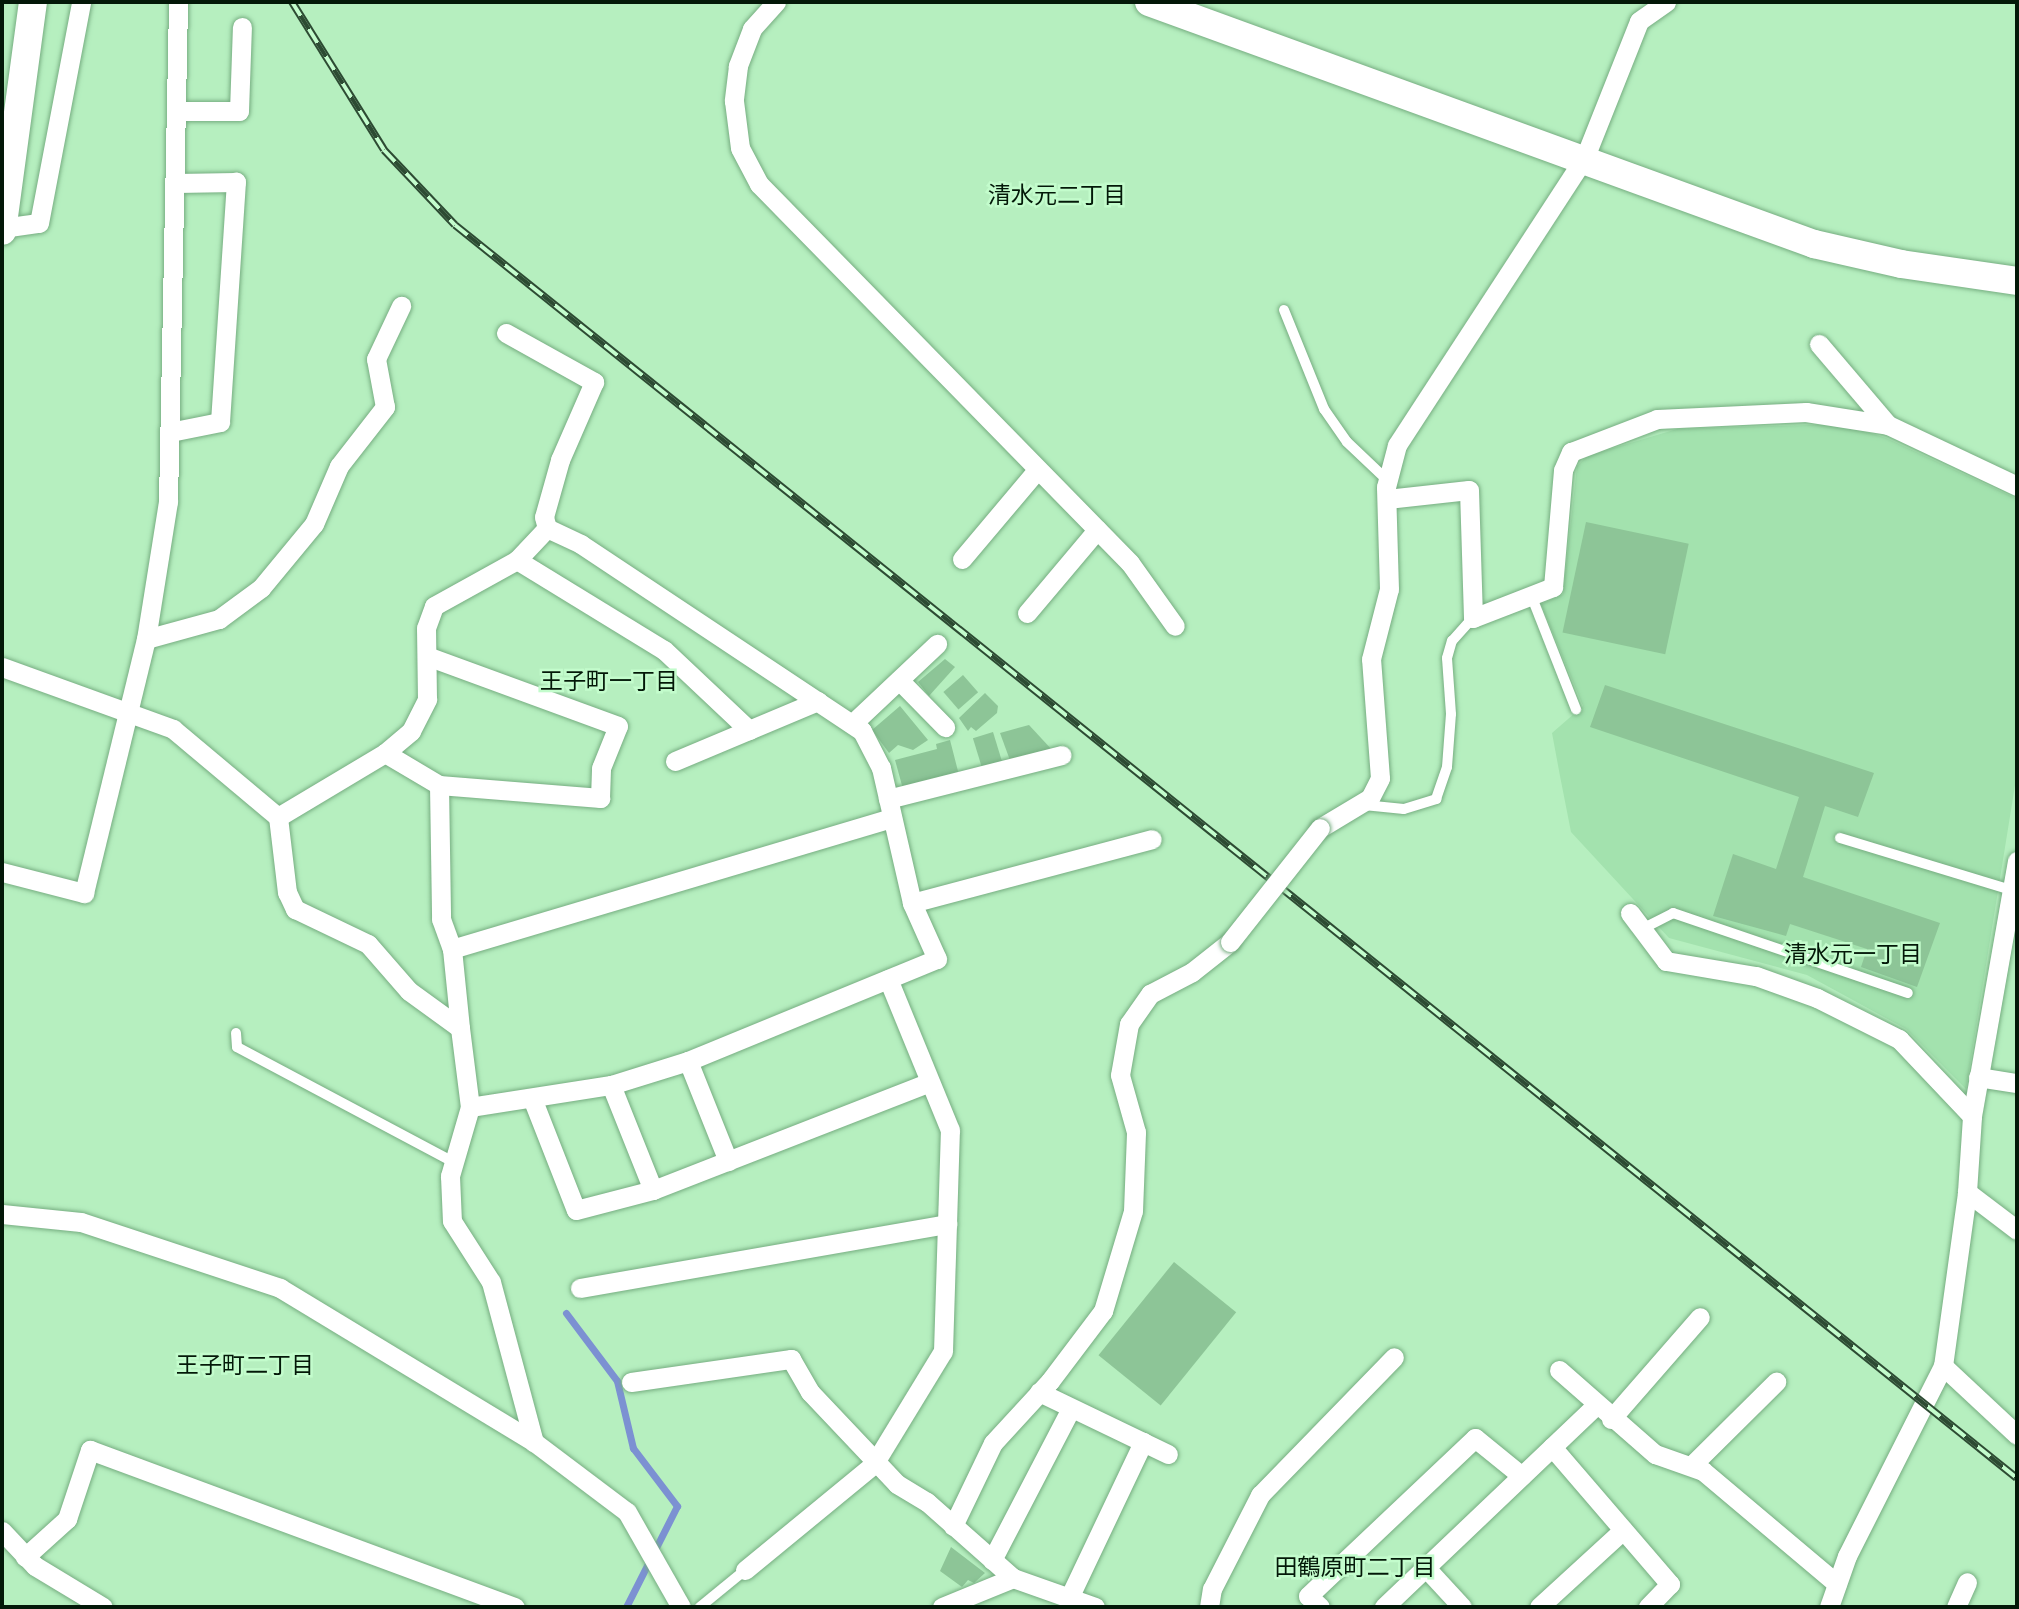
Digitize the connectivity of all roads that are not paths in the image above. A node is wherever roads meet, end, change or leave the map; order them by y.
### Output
1 (33, 2) edge
2 (81, 2) edge
3 (178, 2) edge
4 (776, 2) edge
5 (1149, 2) edge
6 (1666, 2) edge
7 (242, 27) dead end
8 (177, 111) junction
9 (1585, 158) junction
10 (176, 183) junction
11 (2, 229) edge
12 (2017, 281) edge
13 (401, 306) dead end
14 (1284, 310) dead end
15 (506, 333) dead end
16 (1819, 344) dead end
17 (1888, 425) junction
18 (170, 432) junction
19 (1037, 470) junction
20 (2017, 486) edge
21 (1387, 490) junction
22 (547, 528) junction
23 (1097, 530) junction
24 (517, 559) junction
25 (962, 559) dead end
26 (1531, 595) junction
27 (1027, 613) dead end
28 (1473, 618) junction
29 (1175, 626) dead end
30 (146, 639) junction
31 (937, 644) dead end
32 (429, 657) junction
33 (2, 667) edge
34 (899, 680) junction
35 (818, 701) junction
36 (1576, 709) dead end
37 (130, 714) junction
38 (852, 724) junction
39 (945, 727) dead end
40 (749, 730) junction
41 (385, 753) junction
42 (1062, 755) dead end
43 (676, 761) dead end
44 (439, 785) junction
45 (1358, 805) junction
46 (890, 808) junction
47 (278, 817) junction
48 (1840, 838) dead end
49 (1152, 839) dead end
50 (2017, 862) edge
51 (2, 872) edge
52 (2011, 890) junction
53 (912, 903) junction
54 (1630, 913) dead end
55 (1642, 929) junction
56 (452, 949) junction
57 (2009, 953) edge
58 (888, 979) junction
59 (1908, 993) dead end
60 (460, 1028) junction
61 (236, 1033) dead end
62 (688, 1061) junction
63 (1978, 1077) junction
64 (930, 1082) junction
65 (2017, 1083) edge
66 (611, 1086) junction
67 (532, 1098) junction
68 (470, 1107) junction
69 (1972, 1116) junction
70 (728, 1161) junction
71 (453, 1162) junction
72 (653, 1190) junction
73 (1967, 1192) junction
74 (2, 1214) edge
75 (947, 1224) junction
76 (2017, 1230) edge
77 (580, 1288) dead end
78 (1700, 1317) dead end
79 (1394, 1357) dead end
80 (1943, 1366) junction
81 (1559, 1370) dead end
82 (631, 1382) dead end
83 (1776, 1382) dead end
84 (1039, 1392) junction
85 (1595, 1406) junction
86 (1071, 1408) junction
87 (1611, 1419) junction
88 (2017, 1435) edge
89 (1143, 1441) junction
90 (534, 1442) junction
91 (1552, 1447) junction
92 (1168, 1454) dead end
93 (874, 1464) junction
94 (1691, 1466) junction
95 (1522, 1476) junction
96 (953, 1526) junction
97 (1623, 1530) junction
98 (4, 1537) edge
99 (26, 1557) junction
100 (992, 1560) junction
101 (1426, 1568) junction
102 (745, 1570) joint
103 (1013, 1578) junction
104 (1967, 1581) dead end
105 (1837, 1584) junction
106 (1069, 1598) junction
107 (103, 1607) edge
108 (515, 1607) edge
109 (681, 1607) edge
110 (700, 1607) edge
111 (942, 1607) edge
112 (1095, 1607) edge
113 (1209, 1607) edge
114 (1320, 1607) edge
115 (1384, 1607) edge
116 (1462, 1607) edge
117 (1538, 1607) edge
118 (1648, 1607) edge
119 (1829, 1607) edge
120 (1956, 1607) edge

1 - 11 street
2 - 11 street
3 - 8 street
4 - 19 street
5 - 9 street
6 - 9 street
7 - 8 street
8 - 10 street
9 - 12 street
9 - 21 street
10 - 18 street
10 - 18 street
13 - 30 street
14 - 21 lane
15 - 22 street
16 - 17 street
17 - 20 street
17 - 26 street
18 - 30 street
19 - 23 street
19 - 25 street
21 - 28 street
21 - 45 street
22 - 24 street
22 - 35 street
23 - 27 street
23 - 29 street
24 - 32 street
24 - 40 street
26 - 28 street
26 - 36 lane
28 - 45 lane
30 - 37 street
31 - 34 street
32 - 41 street
32 - 44 street
33 - 37 street
34 - 38 street
34 - 39 street
35 - 38 street
35 - 40 street
37 - 47 street
37 - 51 street
38 - 46 street
40 - 43 street
41 - 44 street
41 - 47 street
42 - 46 street
44 - 56 street
45 - 84 street, bridge
46 - 53 street
46 - 56 street
47 - 60 street
48 - 52 lane
49 - 53 street
50 - 52 street
52 - 57 street
53 - 58 street
54 - 55 street
55 - 59 lane
55 - 69 street
56 - 60 street
57 - 63 street
58 - 62 street
58 - 64 street
60 - 68 street
61 - 71 lane
62 - 66 street
62 - 70 street
63 - 65 street
63 - 69 street
64 - 70 street
64 - 75 street
66 - 67 street
66 - 72 street
67 - 68 street
67 - 72 street
68 - 71 street
69 - 73 street
70 - 72 street
71 - 90 street
73 - 76 street
73 - 80 street
74 - 90 street
75 - 77 street
75 - 93 street
78 - 87 street
79 - 113 street
80 - 88 street
80 - 105 street
81 - 85 street
82 - 93 street
83 - 94 street
84 - 86 street
84 - 96 street
85 - 87 street
85 - 91 street
86 - 89 street
86 - 100 street
87 - 94 street
89 - 92 street
89 - 106 street
90 - 109 street
91 - 95 street
91 - 97 street
93 - 96 street
93 - 102 street
94 - 105 street
95 - 101 street
95 - 114 street
96 - 100 street
97 - 117 street
97 - 118 street
98 - 99 street
99 - 107 street
99 - 108 street
100 - 103 street
101 - 115 street
101 - 116 street
102 - 110 lane
103 - 106 street
103 - 111 street
104 - 120 street
105 - 119 street
106 - 112 street

